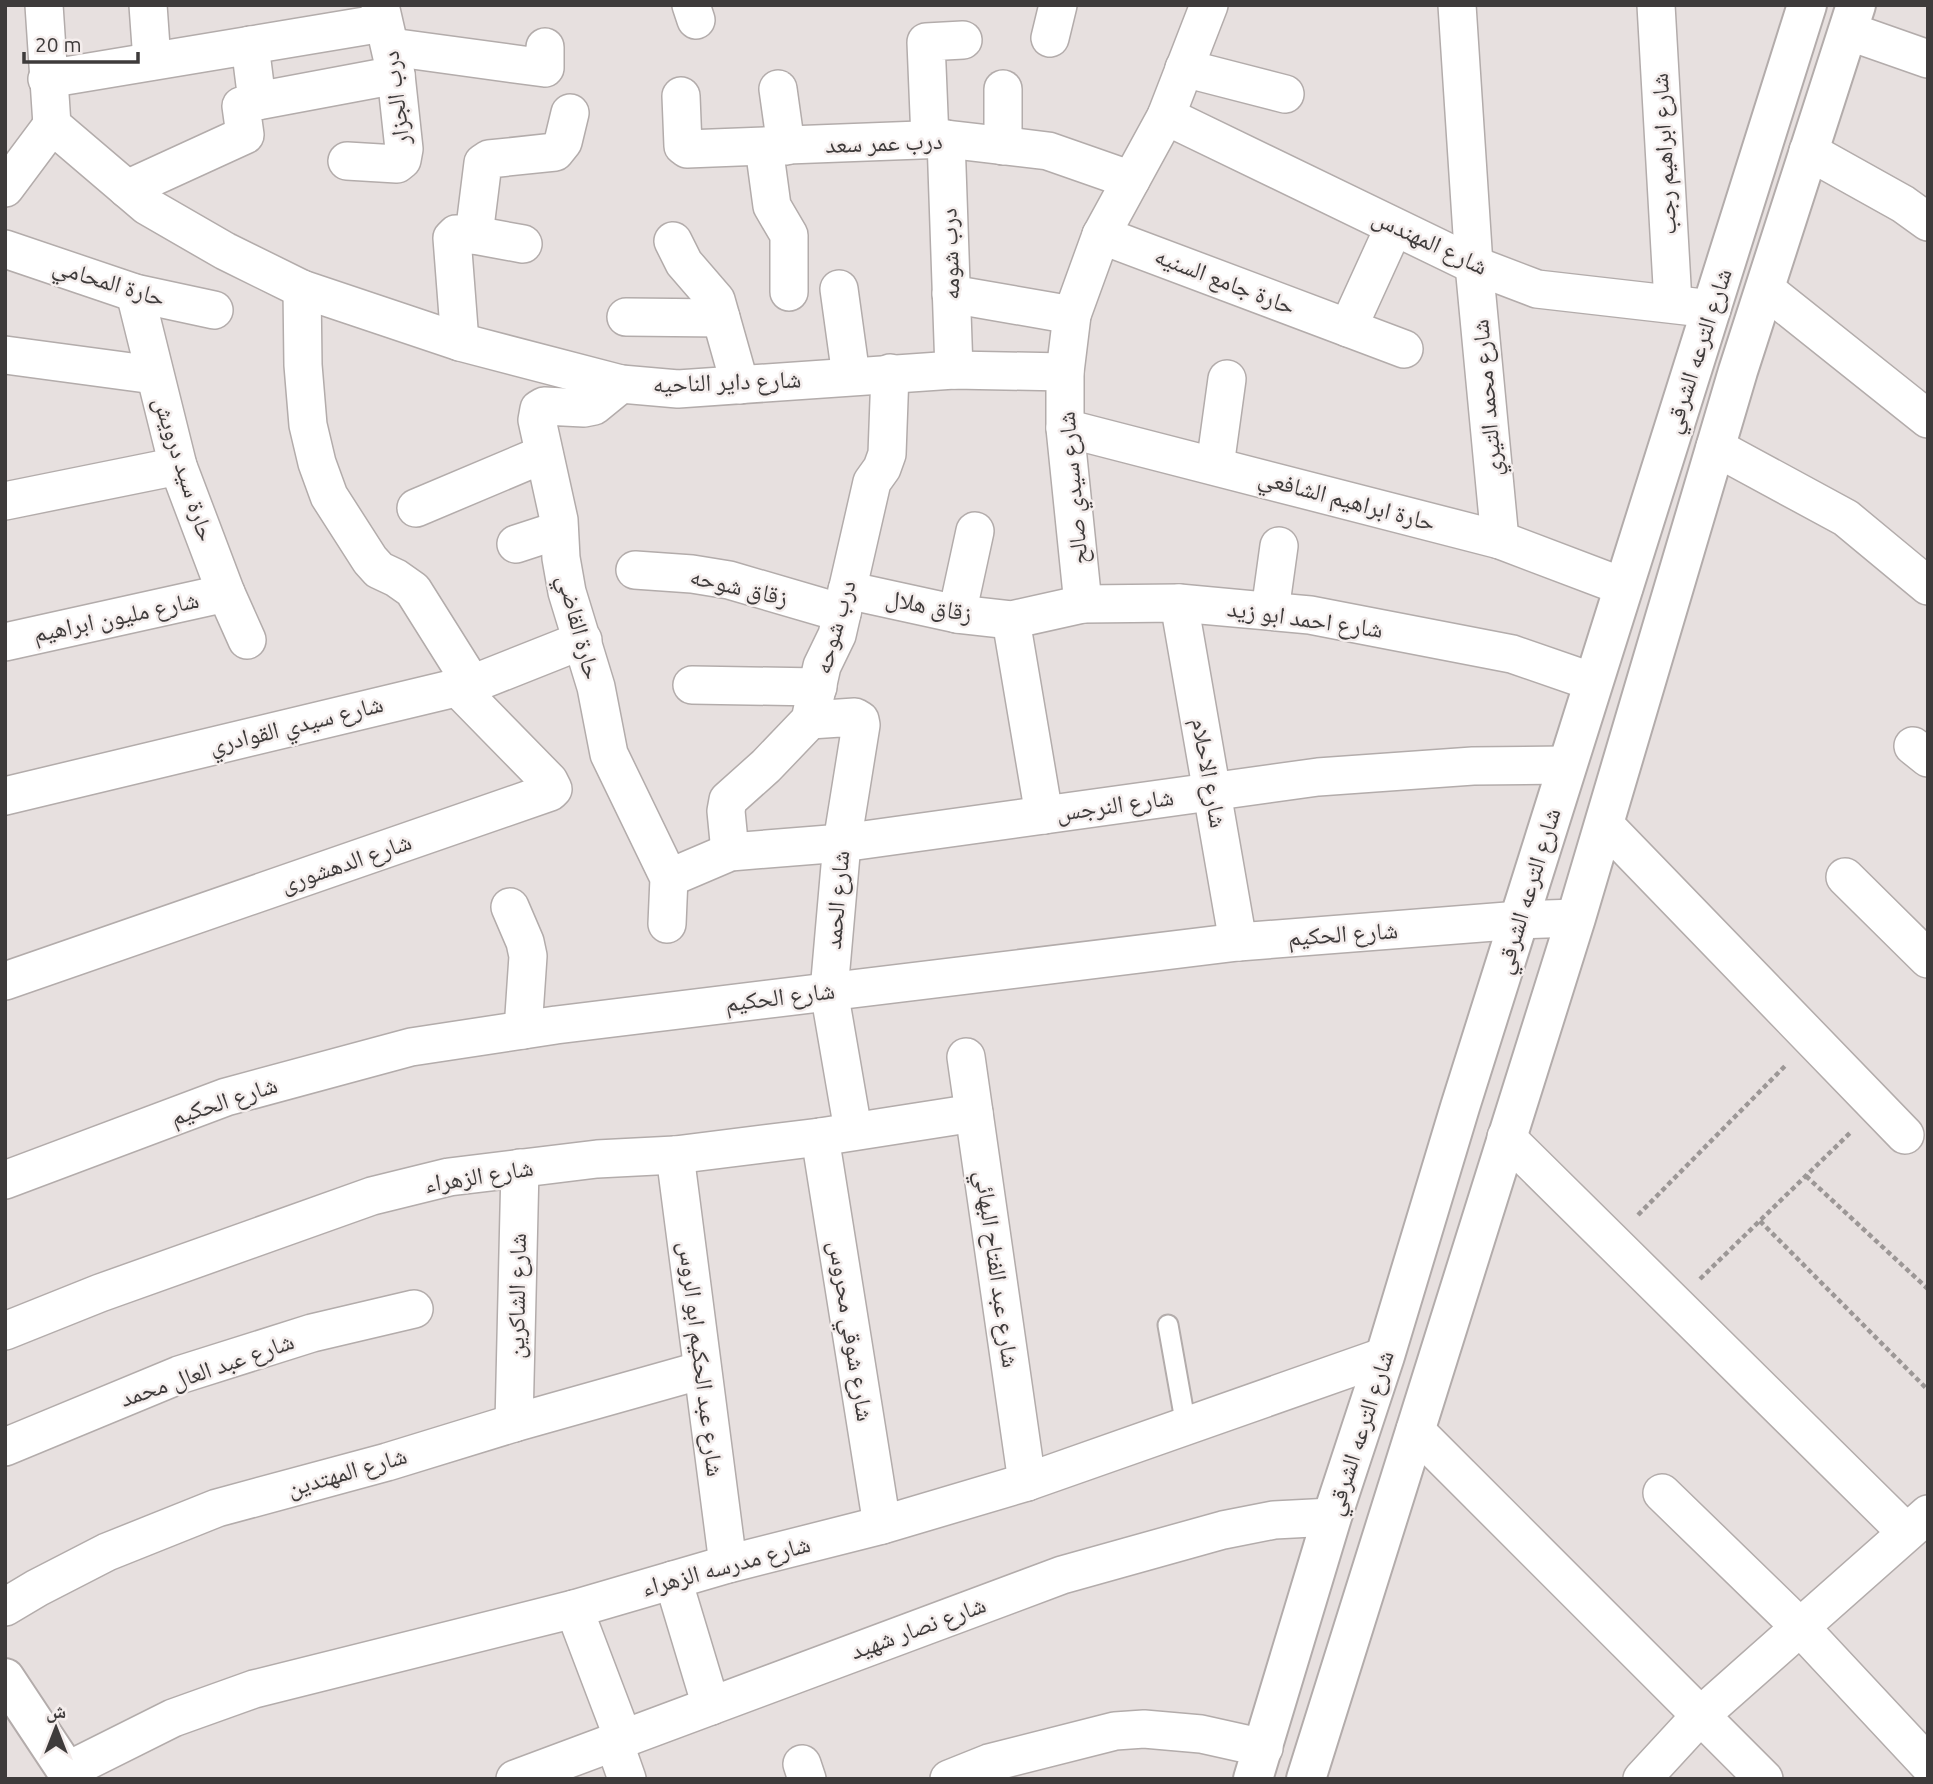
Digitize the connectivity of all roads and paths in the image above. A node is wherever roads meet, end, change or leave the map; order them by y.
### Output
1 (44, 5) edge
2 (148, 5) edge
3 (1209, 5) edge
4 (1457, 5) edge
5 (1656, 5) edge
6 (1807, 5) edge
7 (1852, 18) edge
8 (310, 20) edge
9 (388, 38) edge
10 (963, 40) dead end
11 (250, 45) junction
12 (545, 47) dead end
13 (1928, 58) edge
14 (152, 61) junction
15 (1184, 68) junction
16 (47, 79) junction
17 (778, 89) dead end
18 (1003, 89) dead end
19 (1284, 94) dead end
20 (681, 96) dead end
21 (257, 101) junction
22 (570, 113) dead end
23 (1166, 117) junction
24 (52, 125) junction
25 (938, 139) junction
26 (1003, 146) junction
27 (775, 147) junction
28 (1808, 151) junction
29 (347, 161) dead end
30 (1131, 180) junction
31 (5, 188) edge
32 (127, 189) junction
33 (1928, 222) edge
34 (1394, 227) junction
35 (474, 235) junction
36 (1101, 235) junction
37 (673, 240) dead end
38 (523, 244) dead end
39 (5, 249) edge
40 (1474, 265) junction
41 (302, 289) junction
42 (839, 289) dead end
43 (1765, 289) junction
44 (789, 292) dead end
45 (135, 293) junction
46 (951, 294) junction
47 (1673, 303) junction
48 (1712, 309) junction
49 (214, 310) dead end
50 (1072, 315) junction
51 (626, 317) dead end
52 (721, 318) junction
53 (1348, 328) junction
54 (460, 342) junction
55 (1404, 349) dead end
56 (5, 355) edge
57 (1696, 359) junction
58 (954, 370) junction
59 (1738, 371) junction
60 (1065, 372) junction
61 (890, 373) junction
62 (154, 375) junction
63 (851, 376) junction
64 (1227, 379) dead end
65 (621, 384) junction
66 (740, 386) junction
67 (1928, 419) edge
68 (1065, 428) junction
69 (1715, 447) junction
70 (544, 454) junction
71 (178, 466) junction
72 (1215, 466) junction
73 (5, 501) edge
74 (416, 508) dead end
75 (559, 530) junction
76 (975, 531) dead end
77 (1500, 540) junction
78 (516, 544) dead end
79 (1279, 546) dead end
80 (635, 570) dead end
81 (1928, 586) edge
82 (1624, 587) junction
83 (226, 593) junction
84 (844, 602) junction
85 (1180, 603) junction
86 (1083, 604) junction
87 (1270, 611) junction
88 (957, 614) junction
89 (1011, 620) junction
90 (247, 640) dead end
91 (583, 640) junction
92 (5, 642) edge
93 (1593, 682) junction
94 (464, 685) junction
95 (692, 685) dead end
96 (814, 704) junction
97 (1567, 765) junction
98 (1212, 791) junction
99 (5, 796) edge
100 (1044, 814) junction
101 (1604, 824) junction
102 (842, 843) junction
103 (730, 852) junction
104 (1845, 877) dead end
105 (669, 878) junction
106 (510, 907) dead end
107 (1576, 918) junction
108 (1520, 920) junction
109 (667, 924) dead end
110 (1238, 942) junction
111 (1928, 960) edge
112 (5, 981) edge
113 (830, 991) junction
114 (523, 1030) junction
115 (1812, 1039) junction
116 (966, 1057) dead end
117 (1877, 1106) junction
118 (974, 1113) junction
119 (837, 1133) junction
120 (1905, 1135) dead end
121 (1506, 1137) junction
122 (675, 1155) junction
123 (520, 1168) junction
124 (1806, 1176) junction
125 (5, 1180) edge
126 (1760, 1222) junction
127 (1612, 1242) junction
128 (1928, 1289) edge
129 (1675, 1304) junction
130 (414, 1309) dead end
131 (1168, 1325) dead end
132 (5, 1331) edge
133 (1385, 1356) junction
134 (702, 1370) junction
135 (1928, 1390) edge
136 (514, 1423) junction
137 (1186, 1426) junction
138 (1415, 1430) junction
139 (5, 1447) edge
140 (1027, 1482) junction
141 (1662, 1493) dead end
142 (1332, 1517) junction
143 (1917, 1523) edge
144 (882, 1525) junction
145 (728, 1564) junction
146 (673, 1580) junction
147 (5, 1607) edge
148 (574, 1609) junction
149 (1800, 1627) junction
150 (5, 1678) edge
151 (710, 1706) junction
152 (1701, 1715) junction
153 (619, 1740) junction
154 (1259, 1763) edge
155 (1928, 1765) edge
156 (992, 1771) edge
157 (70, 1775) edge
158 (514, 1779) edge
159 (627, 1779) edge
160 (949, 1779) edge
161 (1306, 1779) edge
162 (1642, 1779) edge
163 (1764, 1779) edge

1 - 16 street
2 - 14 street
3 - 15 street
4 - 40 street, شارع محمد التيري
5 - 47 street, شارع ابراهيم رجب
6 - 48 main road, شارع الترعه الشرقي
7 - 13 street
7 - 28 main road, شارع الترعه الشرقي
8 - 9 street, درب الجزار
8 - 11 street, درب الجزار
9 - 12 street
9 - 21 street
9 - 29 street, درب الجزار
10 - 25 street, درب شومه
11 - 14 street, درب الجزار
11 - 21 street
14 - 16 street, درب الجزار
15 - 19 street
15 - 23 street
16 - 24 street
17 - 27 street
18 - 26 street
20 - 27 street, درب عمر سعد
21 - 32 street
22 - 35 street
23 - 30 street
23 - 34 street, شارع المهندس
24 - 31 street
24 - 32 street, شارع داير الناحيه
25 - 26 street, درب عمر سعد
25 - 27 street, درب عمر سعد
25 - 46 street, درب شومه
26 - 30 street, درب عمر سعد
27 - 44 street
28 - 33 street
28 - 43 main road, شارع الترعه الشرقي
30 - 36 street
32 - 41 street, شارع داير الناحيه
34 - 40 street, شارع المهندس
34 - 53 street
35 - 38 street
35 - 54 street
36 - 50 street
36 - 53 street, حارة جامع السنيه
37 - 52 street
39 - 45 street, حارة المحامي
40 - 47 street, شارع المهندس
40 - 77 street, شارع محمد التيري
41 - 54 street, شارع داير الناحيه
41 - 94 street
42 - 63 street
43 - 59 main road, شارع الترعه الشرقي
43 - 67 street
45 - 49 street, حارة المحامي
45 - 62 street, حارة سيد درويش
46 - 50 street
46 - 58 street, درب شومه
47 - 48 street, شارع المهندس
48 - 57 main road, شارع الترعه الشرقي
50 - 60 street
51 - 52 street
52 - 66 street
53 - 55 street, حارة جامع السنيه
54 - 65 street, شارع داير الناحيه
56 - 62 street
57 - 59 main road
57 - 82 main road, شارع الترعه الشرقي
58 - 60 street, شارع داير الناحيه
58 - 61 street, شارع داير الناحيه
59 - 69 main road, شارع الترعه الشرقي
60 - 68 street, شارع سيدي صالح
61 - 63 street, شارع داير الناحيه
61 - 84 street, درب شوحه
62 - 71 street, حارة سيد درويش
63 - 66 street, شارع داير الناحيه
64 - 72 street
65 - 66 street, شارع داير الناحيه
65 - 70 street, حارة القاضي
68 - 72 street, حارة ابراهيم الشافعي
68 - 86 street, شارع سيدي صالح
69 - 81 street
69 - 101 main road, شارع الترعه الشرقي
70 - 74 street
70 - 75 street, حارة القاضي
71 - 73 street
71 - 83 street, حارة سيد درويش
72 - 77 street, حارة ابراهيم الشافعي
75 - 78 street
75 - 91 street, حارة القاضي
76 - 88 street
77 - 82 street, حارة ابراهيم الشافعي
79 - 87 street
80 - 84 street, زقاق شوحه
82 - 93 main road, شارع الترعه الشرقي
83 - 90 street, حارة سيد درويش
83 - 92 street, شارع مليون ابراهيم
84 - 88 street, زقاق هلال
84 - 96 street, درب شوحه
85 - 86 street, شارع احمد ابو زيد
85 - 87 street, شارع احمد ابو زيد
85 - 98 street, شارع الاحلام
86 - 89 street, شارع احمد ابو زيد
87 - 93 street, شارع احمد ابو زيد
88 - 89 street, زقاق هلال
89 - 100 street
91 - 94 street, شارع سيدي القوادري
91 - 105 street, حارة القاضي
93 - 97 main road, شارع الترعه الشرقي
94 - 99 street, شارع سيدي القوادري
94 - 112 street, شارع الدهشورى
95 - 96 street
96 - 102 street, شارع الحمد
96 - 103 street, درب شوحه
97 - 98 street, شارع النرجس
97 - 108 main road, شارع الترعه الشرقي
98 - 100 street, شارع النرجس
98 - 110 street, شارع الاحلام
100 - 102 street, شارع النرجس
101 - 107 main road, شارع الترعه الشرقي
101 - 115 street
102 - 103 street, شارع النرجس
102 - 113 street, شارع الحمد
103 - 105 street, شارع النرجس
104 - 111 street
105 - 109 street, حارة القاضي
106 - 114 street
107 - 108 street, شارع الحكيم
107 - 121 main road, شارع الترعه الشرقي
108 - 110 street, شارع الحكيم
108 - 133 main road, شارع الترعه الشرقي
110 - 113 street, شارع الحكيم
113 - 114 street, شارع الحكيم
113 - 119 street, شارع الحمد
114 - 125 street, شارع الحكيم
115 - 117 street
115 - 127 path
116 - 118 street, شارع عبد الفتاح البهائي
117 - 120 street
117 - 124 path
118 - 119 street, شارع الزهراء
118 - 140 street, شارع عبد الفتاح البهائي
119 - 122 street, شارع الزهراء
119 - 144 street, شارع شوقي محروس
121 - 127 street
121 - 138 main road, شارع الترعه الشرقي
122 - 123 street, شارع الزهراء
122 - 134 street, شارع عبد الحكيم ابو الروس
123 - 132 street, شارع الزهراء
123 - 136 street, شارع الشاكرين
124 - 126 path
124 - 128 path
126 - 129 path
126 - 135 path
127 - 129 street
129 - 143 street
130 - 139 street, شارع عبد العال محمد
131 - 137 lane
133 - 137 street, شارع مدرسه الزهراء
133 - 142 main road, شارع الترعه الشرقي
134 - 136 street, شارع المهتدين
134 - 145 street, شارع عبد الحكيم ابو الروس
136 - 147 street, شارع المهتدين
137 - 140 street, شارع مدرسه الزهراء
138 - 152 street
138 - 161 main road, شارع الترعه الشرقي
140 - 144 street, شارع مدرسه الزهراء
141 - 149 street
142 - 151 street, شارع نصار شهيد
142 - 154 main road, شارع الترعه الشرقي
143 - 149 street
144 - 145 street, شارع مدرسه الزهراء
145 - 146 street, شارع مدرسه الزهراء
146 - 148 street, شارع مدرسه الزهراء
146 - 151 street
148 - 153 street
148 - 157 street, شارع مدرسه الزهراء
149 - 152 street
149 - 155 street
150 - 157 main road
151 - 153 street, شارع نصار شهيد
152 - 162 street
152 - 163 street
153 - 158 street, شارع نصار شهيد
153 - 159 street
154 - 156 street
156 - 160 street

